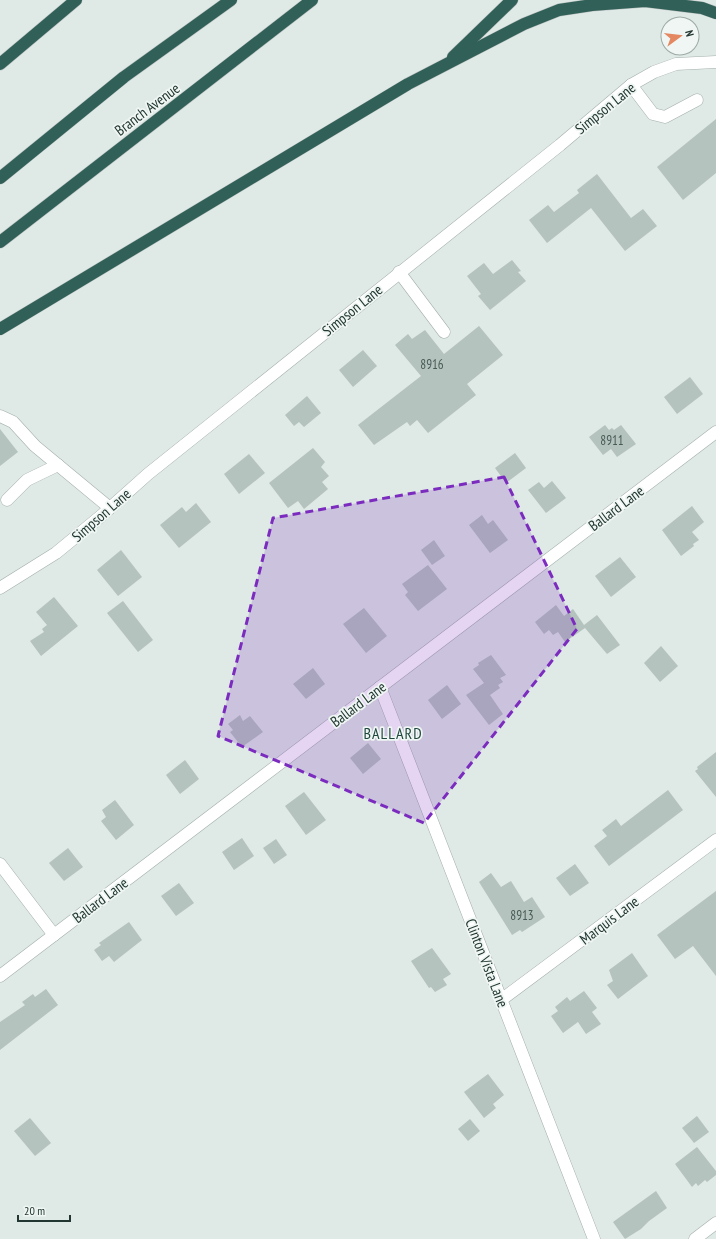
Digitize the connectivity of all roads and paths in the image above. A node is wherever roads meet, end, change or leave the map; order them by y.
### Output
1 (76, 0) edge
2 (231, 0) edge
3 (312, 0) edge
4 (512, 0) edge
5 (716, 13) edge
6 (716, 62) edge
7 (0, 64) edge
8 (441, 69) junction
9 (630, 85) junction
10 (697, 100) dead end
11 (0, 178) edge
12 (0, 242) edge
13 (399, 272) junction
14 (0, 329) edge
15 (444, 332) dead end
16 (0, 416) edge
17 (716, 432) edge
18 (58, 465) junction
19 (8, 500) dead end
20 (110, 508) junction
21 (0, 588) edge
22 (380, 687) junction
23 (716, 840) edge
24 (0, 864) edge
25 (54, 935) junction
26 (0, 976) edge
27 (502, 1000) junction
28 (716, 1224) edge
29 (594, 1239) edge
30 (695, 1239) edge

1 - 7 highway
2 - 11 highway
3 - 12 highway, Branch Avenue
4 - 8 highway
5 - 8 highway
6 - 9 street, Simpson Lane
8 - 14 highway
9 - 10 street
9 - 13 street, Simpson Lane
13 - 15 street
13 - 20 street, Simpson Lane
16 - 18 street
17 - 22 street, Ballard Lane
18 - 19 street
18 - 20 street
20 - 21 street, Simpson Lane
22 - 25 street, Ballard Lane
22 - 27 street, Clinton Vista Lane
23 - 27 street, Marquis Lane
24 - 25 street
25 - 26 street, Ballard Lane
27 - 29 street, Clinton Vista Lane
28 - 30 street

